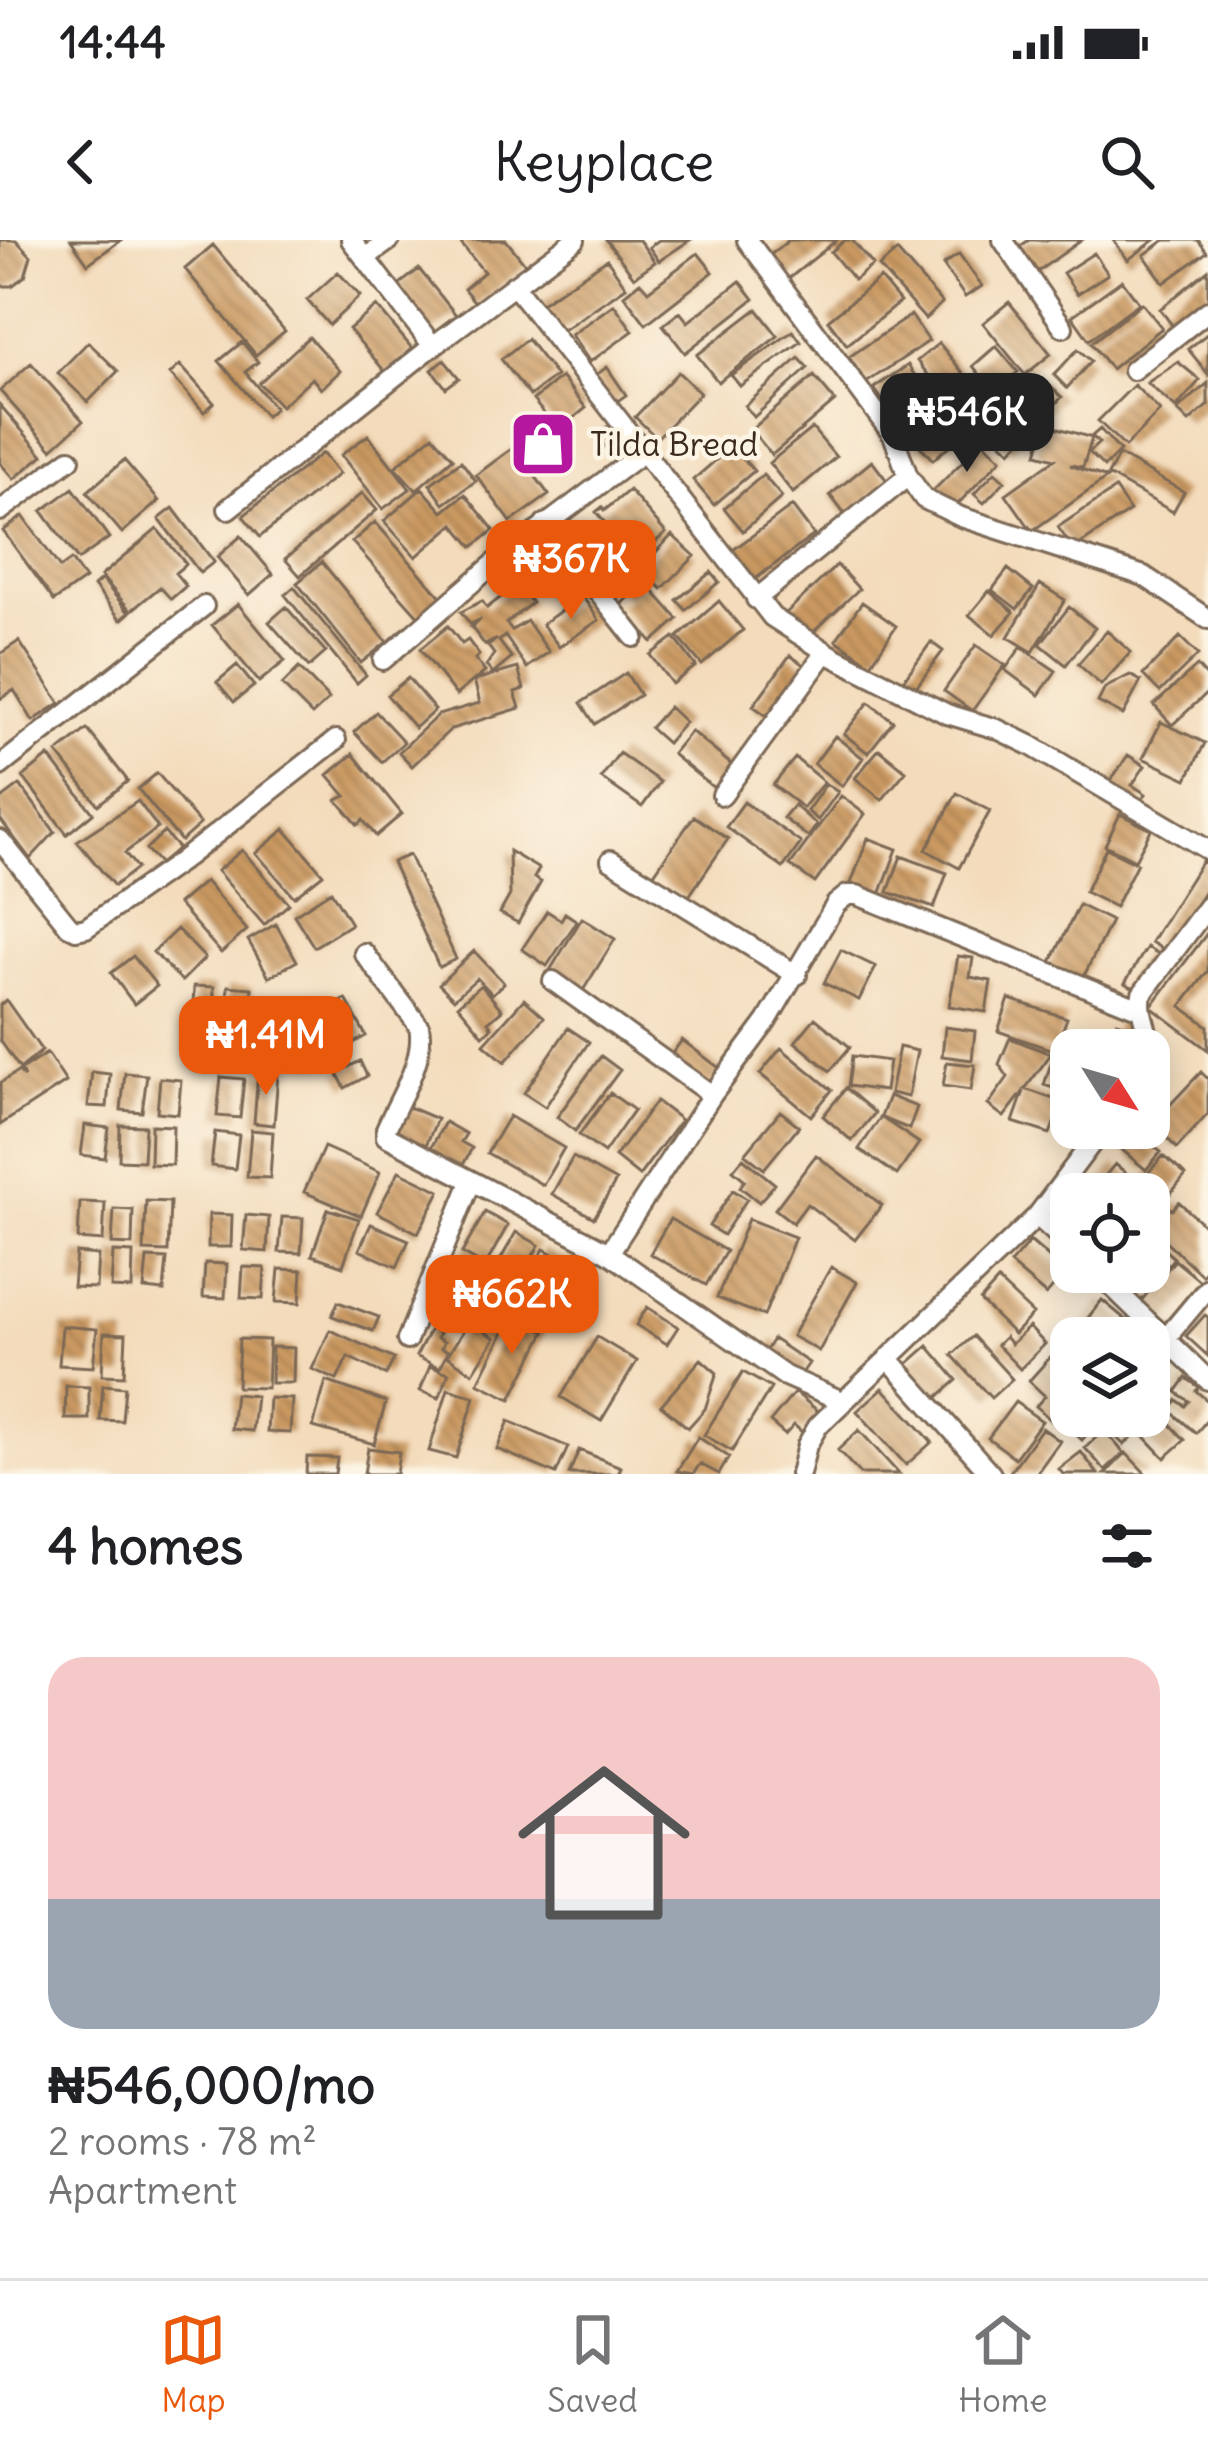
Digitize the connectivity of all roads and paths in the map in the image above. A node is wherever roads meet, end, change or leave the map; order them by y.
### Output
1 (351, 240) edge
2 (389, 240) edge
3 (575, 240) edge
4 (747, 240) edge
5 (1003, 240) edge
6 (365, 258) junction
7 (514, 285) junction
8 (1208, 310) edge
9 (1063, 327) dead end
10 (433, 346) junction
11 (1133, 370) dead end
12 (642, 453) junction
13 (70, 459) dead end
14 (908, 476) junction
15 (228, 509) dead end
16 (0, 511) edge
17 (545, 524) junction
18 (756, 599) junction
19 (204, 606) dead end
20 (1208, 620) edge
21 (634, 637) dead end
22 (826, 652) junction
23 (383, 661) dead end
24 (336, 740) dead end
25 (0, 766) edge
26 (722, 795) dead end
27 (0, 840) edge
28 (1208, 850) edge
29 (611, 860) dead end
30 (1208, 906) edge
31 (364, 953) dead end
32 (796, 975) junction
33 (553, 981) dead end
34 (1140, 1009) junction
35 (1149, 1029) edge
36 (712, 1095) junction
37 (1087, 1149) edge
38 (471, 1182) junction
39 (1037, 1216) junction
40 (1050, 1228) edge
41 (609, 1252) junction
42 (1208, 1288) edge
43 (1119, 1293) edge
44 (1145, 1317) edge
45 (1170, 1332) edge
46 (406, 1340) dead end
47 (1170, 1341) edge
48 (888, 1358) junction
49 (1208, 1380) edge
50 (842, 1401) junction
51 (800, 1474) edge
52 (991, 1474) edge

1 - 6 street
2 - 6 street
3 - 7 street
4 - 14 street
5 - 9 street
6 - 10 street
7 - 10 street
7 - 12 street
8 - 11 street
10 - 15 street
12 - 17 street
12 - 18 street
13 - 16 street
14 - 18 street
14 - 20 street
17 - 21 street
17 - 23 street
18 - 22 street
19 - 25 street
22 - 26 street
22 - 28 street
24 - 27 street
29 - 32 street
30 - 34 street
31 - 38 street
32 - 34 street
32 - 36 street
33 - 36 street
34 - 35 street
36 - 41 street
37 - 39 street
38 - 41 street
38 - 46 street
39 - 40 street
39 - 48 street
41 - 50 street
42 - 45 street
43 - 44 street
47 - 49 street
48 - 50 street
48 - 52 street
50 - 51 street

